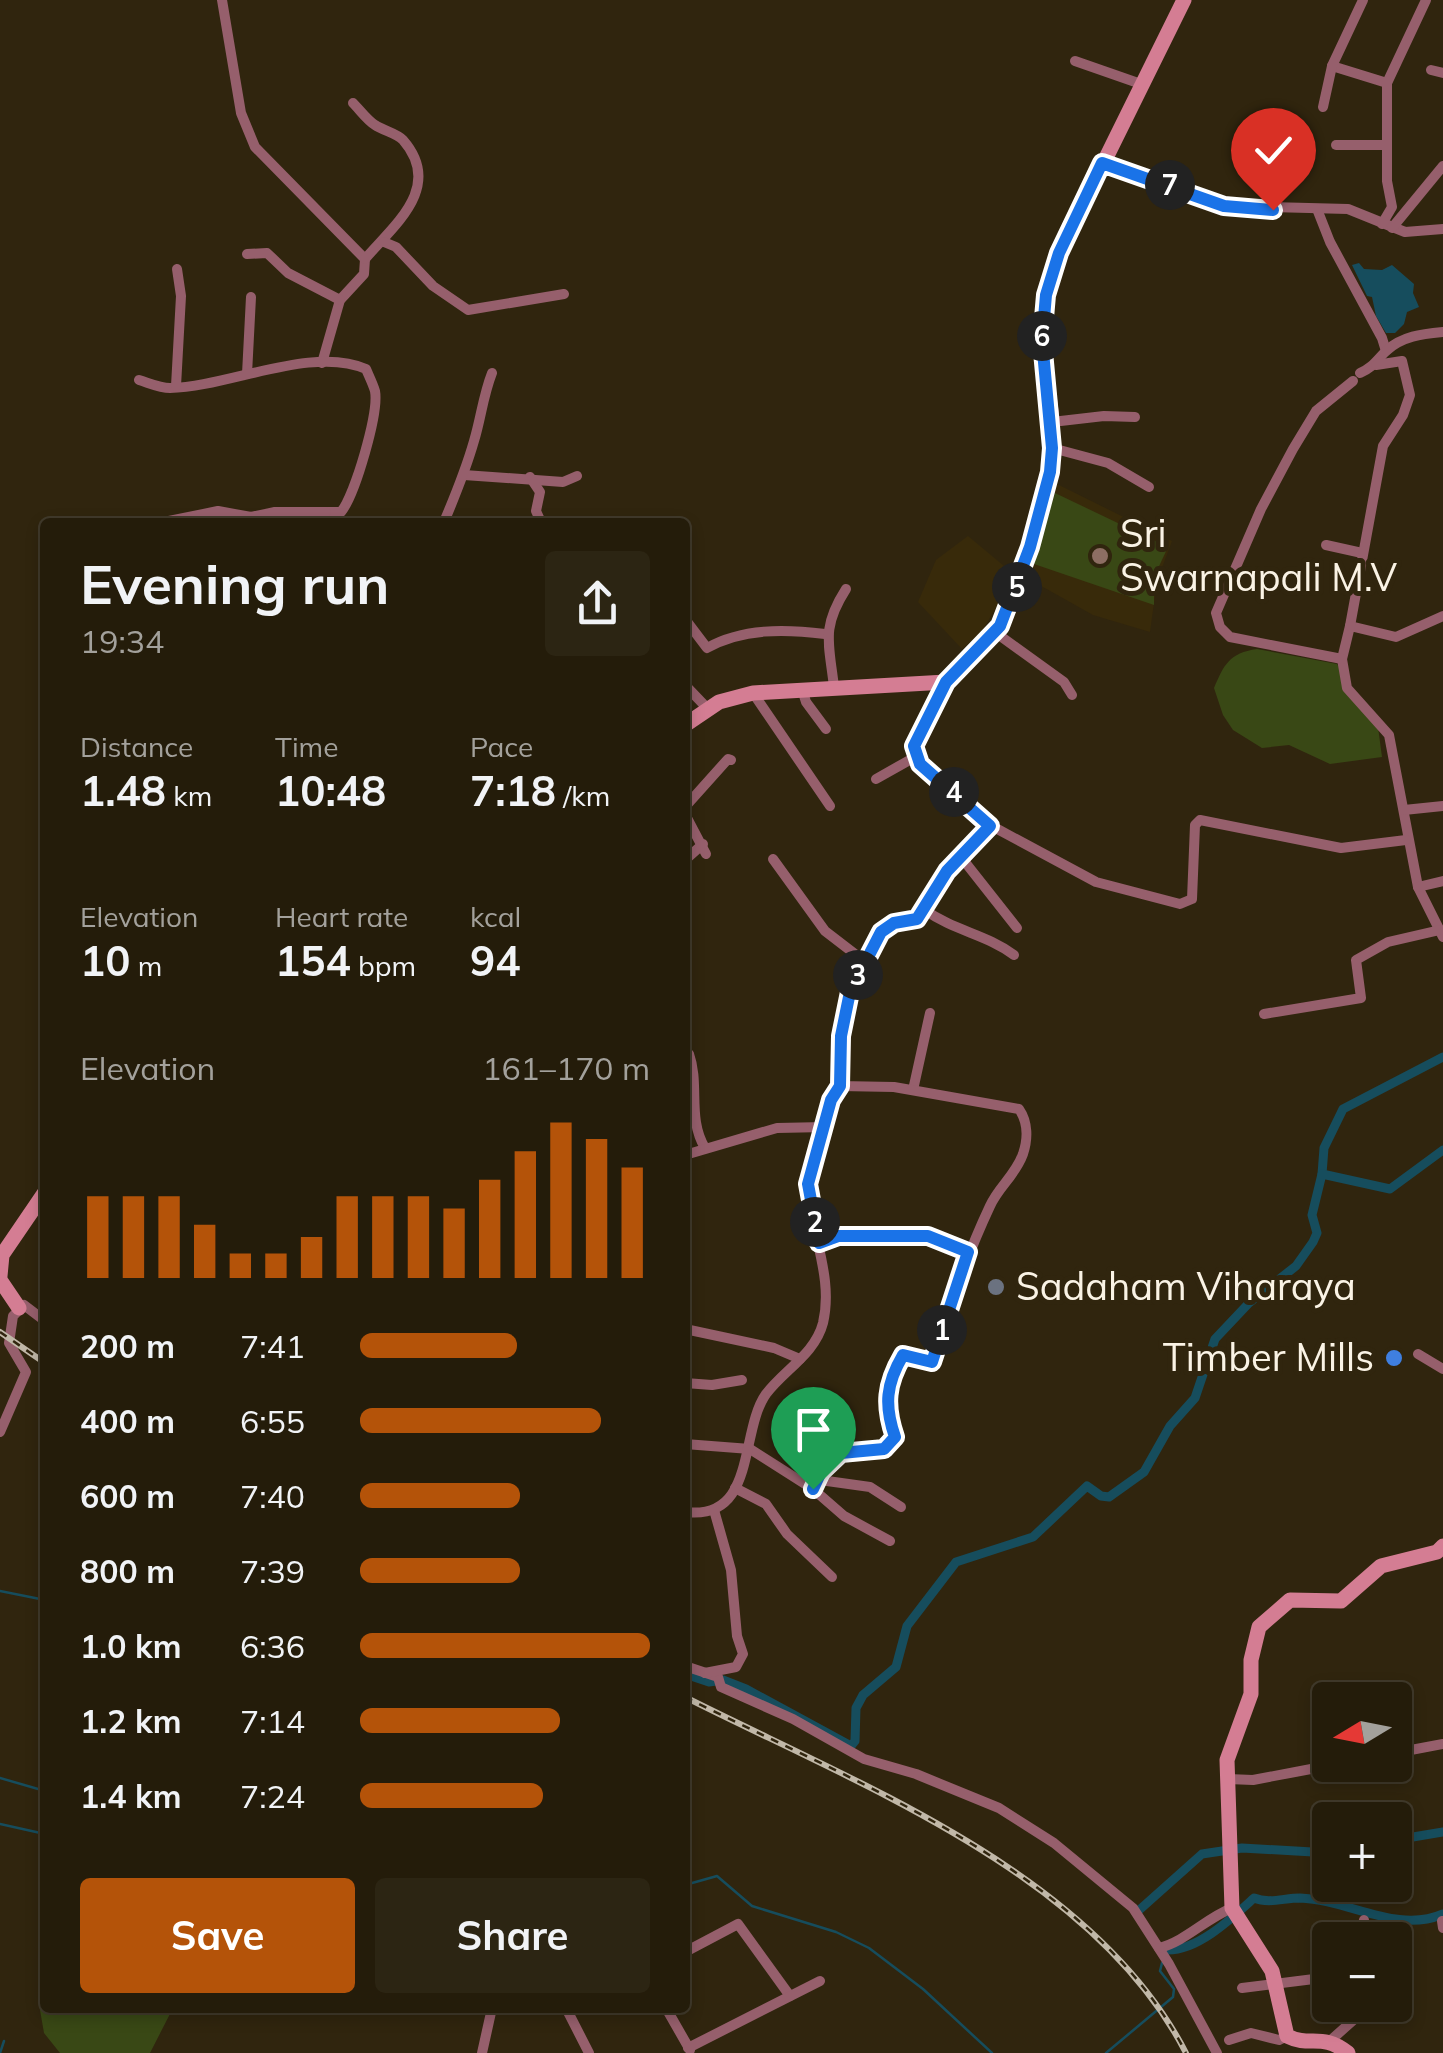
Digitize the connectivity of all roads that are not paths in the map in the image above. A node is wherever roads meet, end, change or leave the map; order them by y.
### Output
1 (222, 0) edge
2 (1184, 0) edge
3 (1363, 0) edge
4 (1426, 0) edge
5 (1075, 61) dead end
6 (1332, 66) junction
7 (1387, 82) junction
8 (1141, 84) junction
9 (354, 103) dead end
10 (1323, 107) dead end
11 (1336, 145) dead end
12 (1386, 145) junction
13 (1102, 163) junction
14 (1443, 166) edge
15 (1317, 209) junction
16 (1387, 226) junction
17 (1443, 229) edge
18 (384, 242) junction
19 (247, 254) dead end
20 (365, 259) junction
21 (177, 269) dead end
22 (564, 294) dead end
23 (251, 297) dead end
24 (340, 300) junction
25 (1443, 332) edge
26 (1386, 351) junction
27 (322, 362) junction
28 (1376, 365) junction
29 (492, 373) dead end
30 (248, 374) junction
31 (139, 380) dead end
32 (176, 386) junction
33 (1135, 418) dead end
34 (1052, 422) junction
35 (1052, 448) junction
36 (464, 474) junction
37 (577, 476) dead end
38 (530, 477) junction
39 (1149, 487) dead end
40 (325, 517) edge
41 (184, 518) edge
42 (446, 518) edge
43 (539, 518) edge
44 (1326, 545) dead end
45 (1362, 553) junction
46 (846, 589) dead end
47 (1443, 616) edge
48 (690, 626) edge
49 (1350, 626) junction
50 (997, 630) junction
51 (825, 634) junction
52 (1342, 659) junction
53 (946, 682) junction
54 (834, 687) junction
55 (802, 689) junction
56 (690, 690) edge
57 (753, 693) junction
58 (1072, 695) dead end
59 (708, 709) junction
60 (690, 722) edge
61 (826, 728) dead end
62 (915, 757) junction
63 (732, 760) dead end
64 (876, 779) dead end
65 (690, 805) edge
66 (830, 806) dead end
67 (1443, 806) edge
68 (1404, 810) junction
69 (690, 821) edge
70 (990, 826) junction
71 (1406, 840) junction
72 (690, 857) edge
73 (961, 857) junction
74 (774, 859) dead end
75 (1443, 881) edge
76 (1418, 887) junction
77 (925, 910) junction
78 (1016, 928) dead end
79 (1442, 934) edge
80 (1014, 955) dead end
81 (864, 961) junction
82 (930, 1014) dead end
83 (1264, 1014) dead end
84 (690, 1059) edge
85 (840, 1086) junction
86 (913, 1090) junction
87 (825, 1127) junction
88 (704, 1148) junction
89 (690, 1153) edge
90 (40, 1199) edge
91 (819, 1243) junction
92 (966, 1255) junction
93 (0, 1278) edge
94 (18, 1308) junction
95 (40, 1316) edge
96 (690, 1330) edge
97 (1418, 1354) dead end
98 (800, 1359) junction
99 (1443, 1368) edge
100 (742, 1380) dead end
101 (690, 1383) edge
102 (0, 1432) edge
103 (690, 1444) edge
104 (750, 1449) junction
105 (817, 1484) junction
106 (735, 1488) junction
107 (901, 1506) dead end
108 (714, 1510) junction
109 (690, 1513) edge
110 (890, 1541) dead end
111 (1443, 1546) edge
112 (832, 1577) dead end
113 (690, 1668) edge
114 (704, 1673) junction
115 (1443, 1744) edge
116 (1412, 1750) edge
117 (1312, 1769) edge
118 (1228, 1779) junction
119 (1232, 1908) junction
120 (690, 1949) edge
121 (1160, 1950) junction
122 (1312, 1979) edge
123 (820, 1982) dead end
124 (1274, 1983) junction
125 (1242, 1988) dead end
126 (790, 1996) junction
127 (491, 2013) edge
128 (569, 2013) edge
129 (669, 2013) edge
130 (1352, 2022) edge
131 (1283, 2038) junction
132 (1229, 2040) dead end
133 (1331, 2040) junction
134 (689, 2050) edge
135 (482, 2053) edge
136 (589, 2053) edge
137 (1217, 2053) edge
138 (1278, 2053) edge
139 (1348, 2053) edge

1 - 20 street
2 - 8 street
3 - 6 street
4 - 7 street
5 - 8 street
6 - 7 street
6 - 10 street
7 - 12 street
8 - 13 street
9 - 18 street
11 - 12 street
12 - 16 street
13 - 15 street
13 - 34 street
14 - 16 street
15 - 16 street
15 - 26 street
16 - 17 street
18 - 20 street
18 - 22 street
19 - 24 street
20 - 24 street
21 - 32 street
23 - 30 street
24 - 27 street
25 - 26 street
26 - 28 street
27 - 30 street
27 - 40 street
28 - 45 street
28 - 52 street
29 - 36 street
30 - 32 street
31 - 32 street
33 - 34 street
34 - 35 street
35 - 39 street
35 - 50 street
36 - 38 street
36 - 42 street
37 - 38 street
38 - 43 street
40 - 41 street
44 - 45 street
45 - 49 street
46 - 51 street
47 - 49 street
48 - 51 street
49 - 52 street
50 - 53 street
50 - 58 street
51 - 54 street
52 - 68 street
53 - 54 street
53 - 62 street
54 - 55 street
55 - 57 street
55 - 61 street
56 - 59 street
57 - 59 street
57 - 66 street
59 - 60 street
62 - 64 street
62 - 70 street
63 - 65 street
67 - 68 street
68 - 71 street
69 - 72 street
70 - 71 street
70 - 73 street
71 - 76 street
73 - 77 street
73 - 78 street
74 - 81 street
75 - 76 street
76 - 79 street
77 - 80 street
77 - 81 street
79 - 83 street
81 - 85 street
82 - 86 street
84 - 88 street
85 - 86 street
85 - 87 street
86 - 92 street
87 - 88 street
87 - 91 street
88 - 89 street
90 - 93 street
91 - 92 street
91 - 98 street
92 - 105 street
93 - 94 street
94 - 95 street
94 - 102 street
96 - 98 street
97 - 99 street
98 - 104 street
100 - 101 street
103 - 104 street
104 - 105 street
104 - 106 street
105 - 107 street
105 - 110 street
106 - 108 street
106 - 112 street
108 - 109 street
108 - 114 street
111 - 118 street
113 - 114 street
114 - 121 street
115 - 116 street
117 - 118 street
118 - 119 street
119 - 121 street
119 - 124 street
120 - 126 street
121 - 137 street
122 - 124 street
123 - 126 street
124 - 125 street
124 - 131 street
126 - 134 street
127 - 135 street
128 - 136 street
129 - 134 street
130 - 133 street
131 - 132 street
131 - 133 street
131 - 138 street
133 - 139 street

